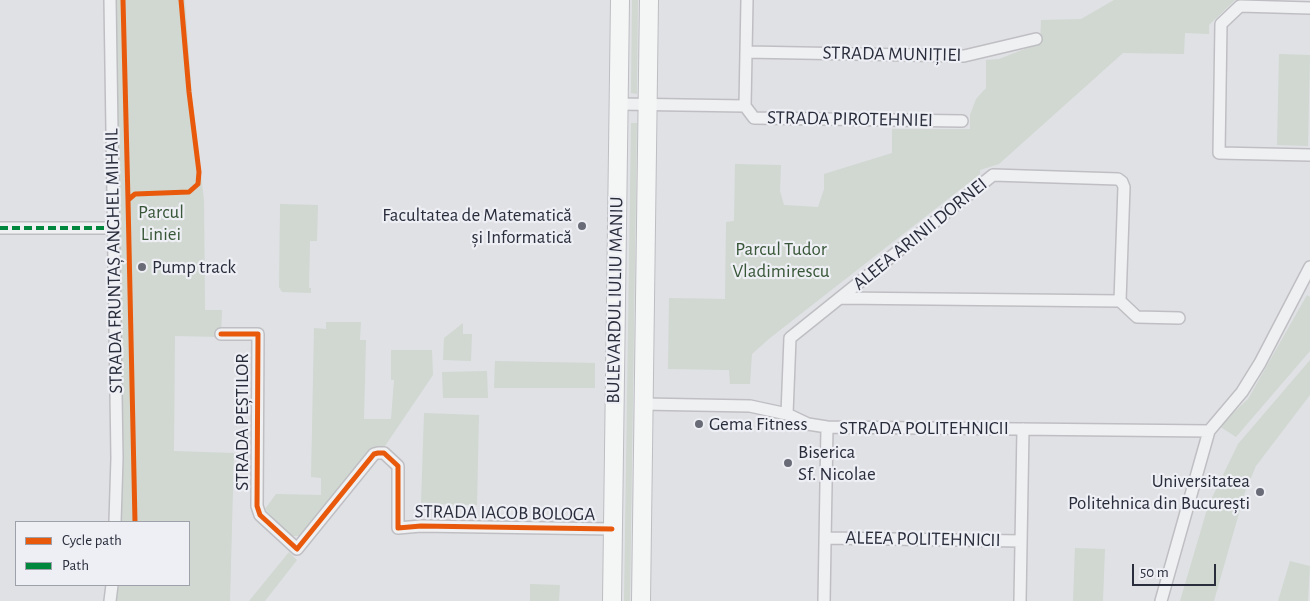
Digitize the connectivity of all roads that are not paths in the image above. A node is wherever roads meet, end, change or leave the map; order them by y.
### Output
1 (110, 0) edge
2 (620, 0) edge
3 (649, 0) edge
4 (747, 0) edge
5 (1310, 8) edge
6 (1036, 39) dead end
7 (746, 52) junction
8 (619, 104) junction
9 (647, 105) junction
10 (745, 106) junction
11 (962, 121) dead end
12 (1310, 155) edge
13 (0, 228) edge
14 (114, 228) junction
15 (1310, 267) edge
16 (840, 298) junction
17 (1120, 301) junction
18 (1178, 318) dead end
19 (221, 334) dead end
20 (643, 404) junction
21 (787, 414) junction
22 (827, 427) junction
23 (1023, 429) junction
24 (1209, 431) junction
25 (115, 521) edge
26 (398, 528) joint
27 (612, 529) junction
28 (825, 538) junction
29 (1021, 541) junction
30 (112, 586) edge
31 (110, 601) edge
32 (612, 601) edge
33 (641, 601) edge
34 (824, 601) edge
35 (1020, 601) edge
36 (1161, 601) edge

1 - 14 street, STRADA FRUNTAȘ ANGHEL MIHAIL
2 - 8 main road, BULEVARDUL IULIU MANIU
3 - 9 main road, BULEVARDUL IULIU MANIU
4 - 7 street
5 - 12 street
6 - 7 street, STRADA MUNIȚIEI
7 - 10 street
8 - 9 street
8 - 27 main road, BULEVARDUL IULIU MANIU
9 - 10 street
9 - 20 main road, BULEVARDUL IULIU MANIU
10 - 11 street, STRADA PIROTEHNIEI
13 - 14 street
14 - 25 street, STRADA FRUNTAȘ ANGHEL MIHAIL
15 - 24 street
16 - 17 street, ALEEA ARINII DORNEI
16 - 17 street, ALEEA ARINII DORNEI
16 - 21 street, ALEEA ARINII DORNEI
17 - 18 street
19 - 26 street, STRADA PEȘTILOR
20 - 21 street, STRADA POLITEHNICII
20 - 33 main road, BULEVARDUL IULIU MANIU
21 - 22 street, STRADA POLITEHNICII
22 - 23 street, STRADA POLITEHNICII
22 - 28 street, ALEEA POLITEHNICII
23 - 24 street, STRADA POLITEHNICII
23 - 29 street
24 - 36 street
26 - 27 street, STRADA IACOB BOLOGA
27 - 32 main road, BULEVARDUL IULIU MANIU
28 - 29 street, ALEEA POLITEHNICII
28 - 34 street, ALEEA POLITEHNICII
29 - 35 street
30 - 31 street

